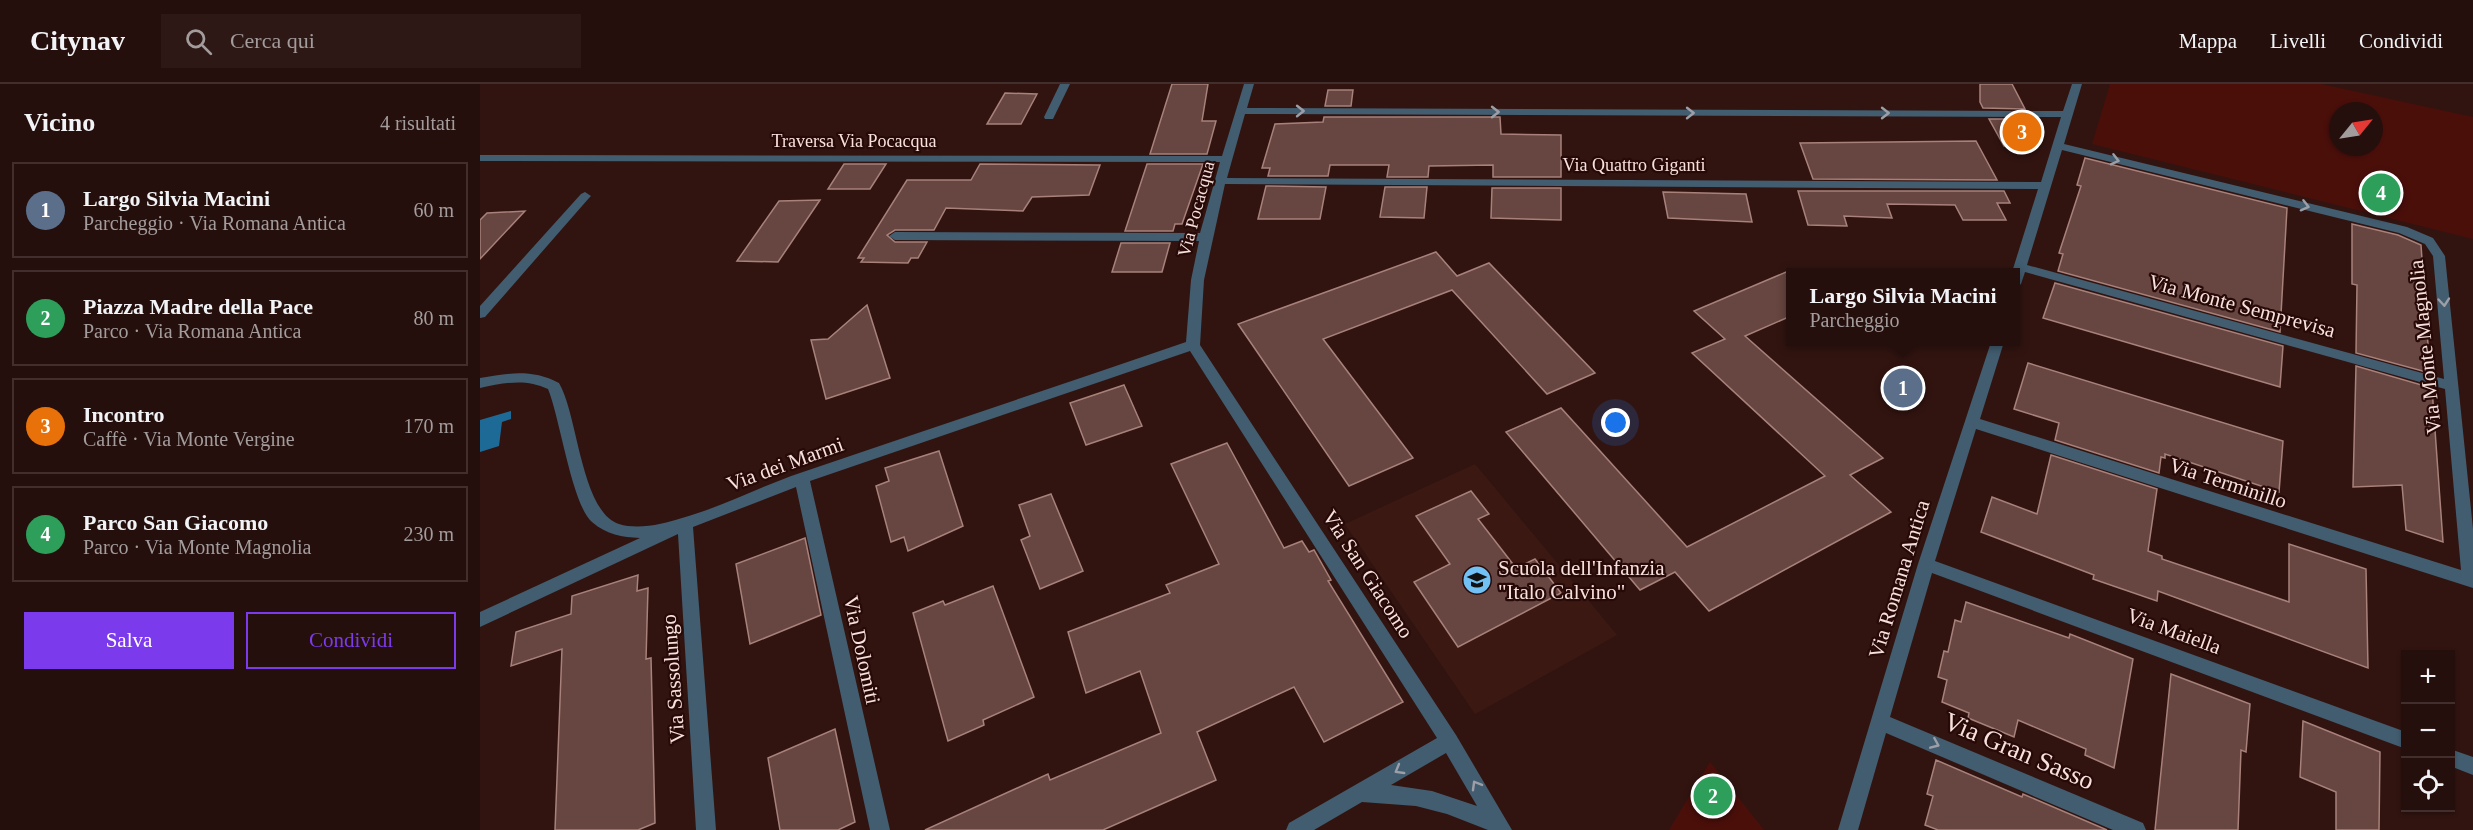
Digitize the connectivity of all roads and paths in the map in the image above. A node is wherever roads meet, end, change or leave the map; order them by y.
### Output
1 (1065, 84) edge
2 (1249, 84) edge
3 (2077, 84) edge
4 (1241, 111) junction
5 (2068, 114) junction
6 (1049, 117) dead end
7 (2058, 146) junction
8 (480, 158) edge
9 (1227, 159) junction
10 (1221, 181) junction
11 (2046, 186) junction
12 (585, 196) dead end
13 (895, 236) dead end
14 (1207, 237) junction
15 (2021, 267) junction
16 (2020, 270) edge
17 (480, 314) edge
18 (1193, 345) junction
19 (1996, 346) edge
20 (480, 383) edge
21 (2451, 386) junction
22 (1971, 422) junction
23 (802, 478) junction
24 (686, 524) junction
25 (1926, 564) junction
26 (2472, 581) edge
27 (480, 620) edge
28 (1881, 722) junction
29 (2401, 739) edge
30 (1449, 741) junction
31 (2453, 758) edge
32 (2473, 766) edge
33 (1359, 793) junction
34 (1500, 827) edge
35 (706, 830) edge
36 (880, 830) edge
37 (1296, 830) edge
38 (1848, 830) edge
39 (2136, 830) edge

1 - 6 street
2 - 4 street, Via Pocacqua
3 - 5 street
4 -> 5 street
4 - 9 street, Via Pocacqua
5 - 7 street
7 - 11 street
7 -> 21 street, Via Monte Magnolia
8 - 9 street, Traversa Via Pocacqua
9 - 10 street, Via Pocacqua
10 - 11 street, Via Quattro Giganti
10 - 14 street, Via Pocacqua
11 - 15 street
12 - 17 street
13 - 14 street
14 - 18 street, Via Pocacqua
15 - 16 street
15 - 21 street, Via Monte Semprevisa
18 - 23 street, Via dei Marmi
18 - 30 street, Via San Giacomo
19 - 22 street, Via Romana Antica
20 - 24 street, Via dei Marmi
21 - 26 street, Via Monte Magnolia
22 - 25 street, Via Romana Antica
22 - 26 street, Via Terminillo
23 - 24 street, Via dei Marmi
23 - 36 street, Via Dolomiti
24 - 27 street
24 - 35 street, Via Sassolungo
25 - 28 street, Via Romana Antica
25 - 29 street, Via Maiella
28 - 38 street, Via Romana Antica
28 -> 39 street, Via Gran Sasso
30 -> 33 street
34 -> 30 street, Via San Giacomo
31 - 32 street
33 - 34 street
33 - 37 street

